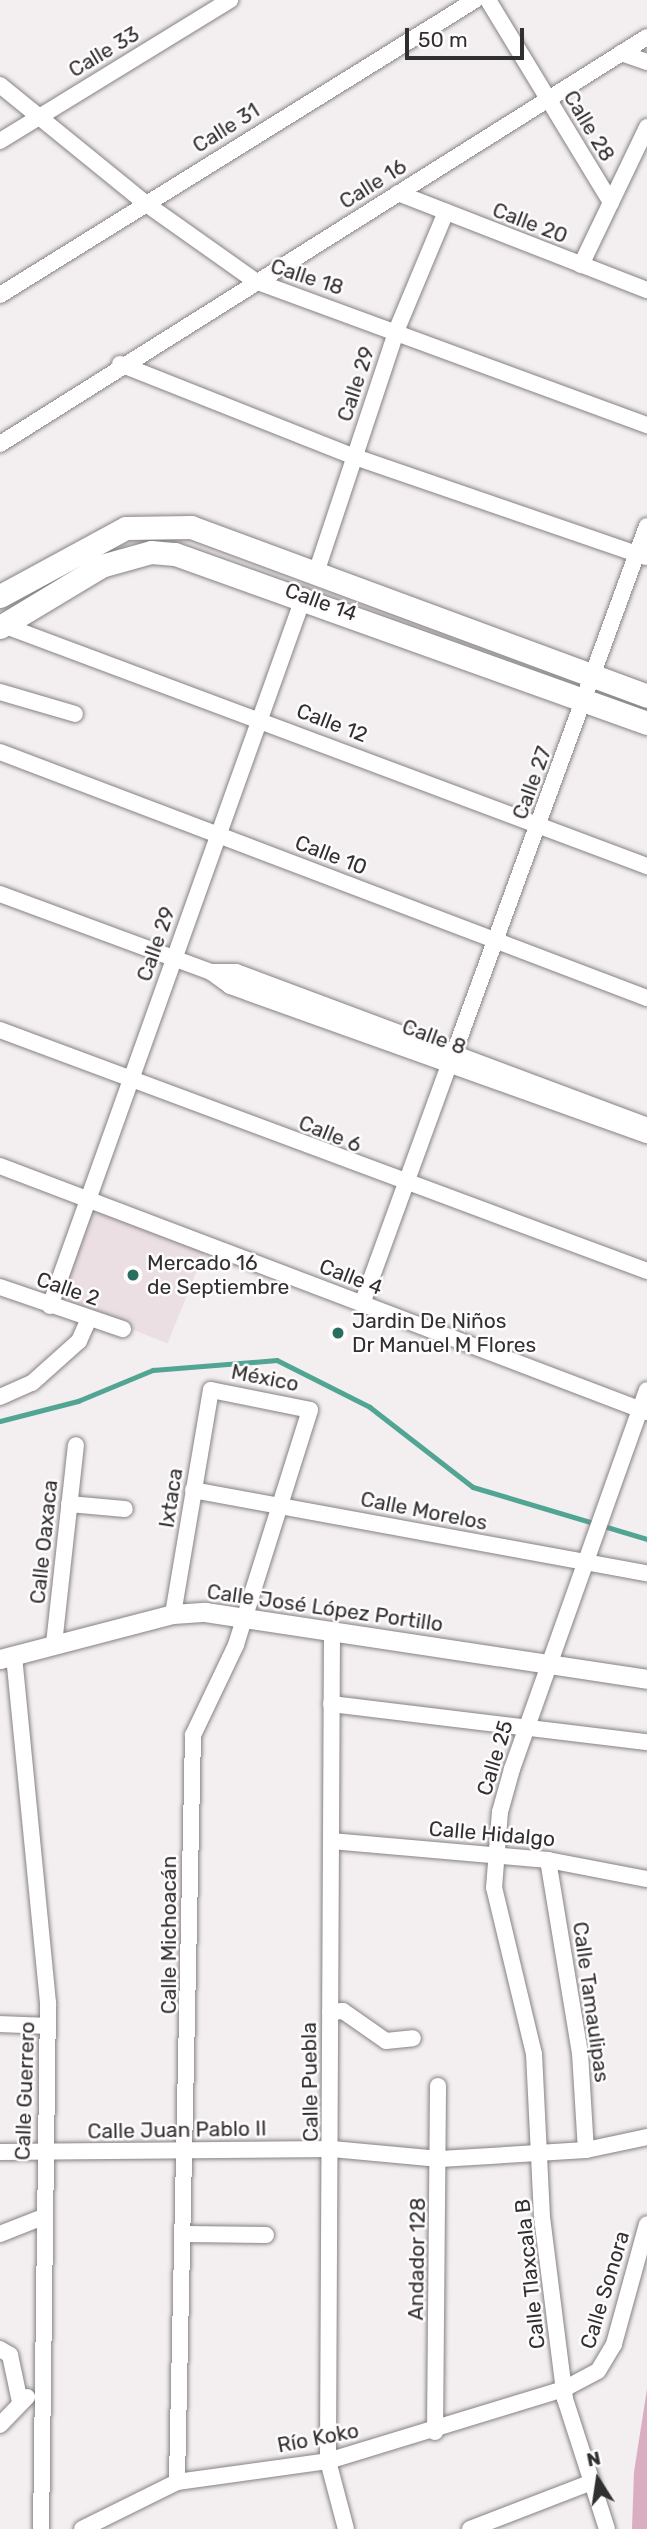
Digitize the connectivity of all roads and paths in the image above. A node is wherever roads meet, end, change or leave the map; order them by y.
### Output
1 (230, 0) edge
2 (475, 0) edge
3 (488, 0) edge
4 (647, 37) edge
5 (621, 53) junction
6 (647, 62) edge
7 (0, 85) edge
8 (549, 99) junction
9 (37, 118) junction
10 (647, 127) edge
11 (0, 141) edge
12 (398, 193) junction
13 (611, 202) junction
14 (145, 203) junction
15 (446, 212) junction
16 (581, 265) junction
17 (255, 281) junction
18 (647, 290) edge
19 (0, 295) edge
20 (397, 329) junction
21 (120, 363) junction
22 (647, 425) edge
23 (0, 444) edge
24 (355, 457) junction
25 (647, 526) edge
26 (642, 556) edge
27 (316, 573) junction
28 (0, 596) edge
29 (304, 596) junction
30 (1, 625) edge
31 (592, 675) junction
32 (0, 692) edge
33 (647, 696) edge
34 (584, 699) junction
35 (75, 714) dead end
36 (259, 720) junction
37 (647, 723) edge
38 (0, 752) edge
39 (538, 827) junction
40 (215, 833) junction
41 (647, 866) edge
42 (0, 894) edge
43 (495, 941) junction
44 (174, 958) junction
45 (647, 998) edge
46 (0, 1030) edge
47 (452, 1059) junction
48 (132, 1078) junction
49 (647, 1126) edge
50 (647, 1135) edge
51 (0, 1166) edge
52 (405, 1186) junction
53 (89, 1197) junction
54 (647, 1271) edge
55 (0, 1287) edge
56 (362, 1304) junction
57 (50, 1306) junction
58 (89, 1319) junction
59 (123, 1329) dead end
60 (211, 1390) joint
61 (647, 1390) edge
62 (0, 1397) edge
63 (310, 1410) joint
64 (643, 1411) edge
65 (76, 1446) dead end
66 (193, 1490) junction
67 (69, 1504) junction
68 (283, 1505) junction
69 (125, 1508) dead end
70 (584, 1562) junction
71 (647, 1573) edge
72 (173, 1614) junction
73 (246, 1617) junction
74 (332, 1632) junction
75 (54, 1644) junction
76 (7, 1658) edge
77 (548, 1664) junction
78 (647, 1679) edge
79 (331, 1704) junction
80 (526, 1727) junction
81 (647, 1742) edge
82 (331, 1841) junction
83 (496, 1855) junction
84 (548, 1860) junction
85 (647, 1879) edge
86 (330, 2012) junction
87 (0, 2024) edge
88 (48, 2026) junction
89 (412, 2038) dead end
90 (438, 2086) dead end
91 (647, 2137) edge
92 (189, 2148) junction
93 (332, 2149) junction
94 (586, 2150) junction
95 (0, 2152) edge
96 (43, 2152) junction
97 (542, 2154) junction
98 (440, 2159) junction
99 (43, 2217) junction
100 (647, 2224) edge
101 (0, 2234) edge
102 (186, 2234) junction
103 (266, 2235) dead end
104 (0, 2349) edge
105 (39, 2389) junction
106 (564, 2389) junction
107 (20, 2402) junction
108 (0, 2425) edge
109 (435, 2432) junction
110 (328, 2461) junction
111 (177, 2482) junction
112 (592, 2482) junction
113 (41, 2529) edge
114 (82, 2529) edge
115 (346, 2529) edge
116 (470, 2529) edge
117 (607, 2529) edge

1 - 9 street, Calle 33
2 - 14 street, Calle 31
3 - 8 street, Calle 28
4 - 5 street, Calle 16
5 - 6 street
5 - 8 street, Calle 16
7 - 9 street, Calle 18
8 - 12 street, Calle 16
8 - 13 street, Calle 28
9 - 11 street, Calle 33
9 - 14 street, Calle 18
10 - 13 street
12 - 15 street, Calle 20
12 - 17 street, Calle 16
13 - 16 street
14 - 17 street, Calle 18
14 - 19 street, Calle 31
15 - 16 street, Calle 20
15 - 20 street, Calle 29
16 - 18 street, Calle 20
17 - 20 street, Calle 18
17 - 21 street, Calle 16
20 - 22 street, Calle 18
20 - 24 street, Calle 29
21 - 23 street, Calle 16
21 - 24 street
24 - 26 street
24 - 27 street, Calle 29
25 - 26 street, Calle 27
26 - 31 street, Calle 27
27 - 28 main road, Calle 14
27 - 31 main road, Calle 14
29 - 30 main road, Calle 14
29 - 34 main road, Calle 14
29 - 36 street, Calle 29
30 - 36 street, Calle 12
31 - 33 main road, Calle 14
31 - 34 street, Calle 27
32 - 35 street
34 - 37 main road, Calle 14
34 - 39 street, Calle 27
36 - 39 street, Calle 12
36 - 40 street, Calle 29
38 - 40 street, Calle 10
39 - 41 street, Calle 12
39 - 43 street, Calle 27
40 - 43 street, Calle 10
40 - 44 street, Calle 29
42 - 44 street, Calle 8
43 - 45 street, Calle 10
43 - 47 street, Calle 27
44 - 47 street, Calle 8
44 - 48 street, Calle 29
46 - 48 street, Calle 6
47 - 49 street, Calle 8
47 - 50 street, Calle 8
47 - 52 street, Calle 27
48 - 52 street, Calle 6
48 - 53 street, Calle 29
51 - 53 street, Calle 4
52 - 54 street, Calle 6
52 - 56 street, Calle 27
53 - 56 street, Calle 4
53 - 57 street, Calle 29
55 - 57 street, Calle 2
56 - 64 street, Calle 4
57 - 58 street, Calle 2
58 - 59 street, Calle 2
58 - 62 street
60 - 63 street, México
60 - 66 street, Ixtaca
61 - 64 street, Calle 25
63 - 68 street, Calle Michoacán
64 - 70 street, Calle 25
65 - 67 street, Calle Oaxaca
66 - 68 street, Calle Morelos
66 - 72 street, Ixtaca
67 - 69 street
67 - 75 street, Calle Oaxaca
68 - 70 street, Calle Morelos
68 - 73 street, Calle Michoacán
70 - 71 street, Calle Morelos
70 - 77 street, Calle 25
72 - 73 street, Calle José López Portillo
72 - 75 street, Calle José López Portillo
73 - 74 street, Calle José López Portillo
73 - 92 street, Calle Michoacán
74 - 77 street, Calle José López Portillo
74 - 79 street, Calle Puebla
75 - 76 street, Calle José López Portillo
76 - 88 street, Calle Guerrero
77 - 78 street, Calle José López Portillo
77 - 80 street, Calle 25
79 - 80 street
79 - 82 street, Calle Puebla
80 - 81 street
80 - 83 street, Calle 25
82 - 83 street, Calle Hidalgo
82 - 86 street, Calle Puebla
83 - 84 street, Calle Hidalgo
83 - 97 street, Calle 25
84 - 85 street, Calle Hidalgo
84 - 94 street, Calle Tamaulipas
86 - 89 street
86 - 93 street, Calle Puebla
87 - 88 street
88 - 96 street, Calle Guerrero
90 - 98 street, Andador 128
91 - 94 street, Calle Juan Pablo II
92 - 93 street, Calle Juan Pablo II
92 - 96 street, Calle Juan Pablo II
92 - 102 street, Calle Michoacán
93 - 98 street, Calle Juan Pablo II
93 - 110 street, Calle Puebla
94 - 97 street, Calle Juan Pablo II
95 - 96 street, Calle Juan Pablo II
96 - 99 street, Calle Guerrero
97 - 98 street, Calle Juan Pablo II
97 - 106 street, Calle Tlaxcala B
98 - 109 street, Andador 128
99 - 101 street
99 - 105 street, Calle Guerrero
100 - 106 street, Calle Sonora
102 - 103 street
102 - 111 street, Calle Michoacán
104 - 107 street
105 - 107 street
105 - 113 street, Calle Guerrero
106 - 109 street, Río Koko
106 - 112 street, Calle Tlaxcala B
107 - 108 street
109 - 110 street, Río Koko
110 - 111 street, Río Koko
110 - 115 street, Calle Puebla
111 - 114 street, Río Koko
112 - 116 street
112 - 117 street, Calle Tlaxcala B

